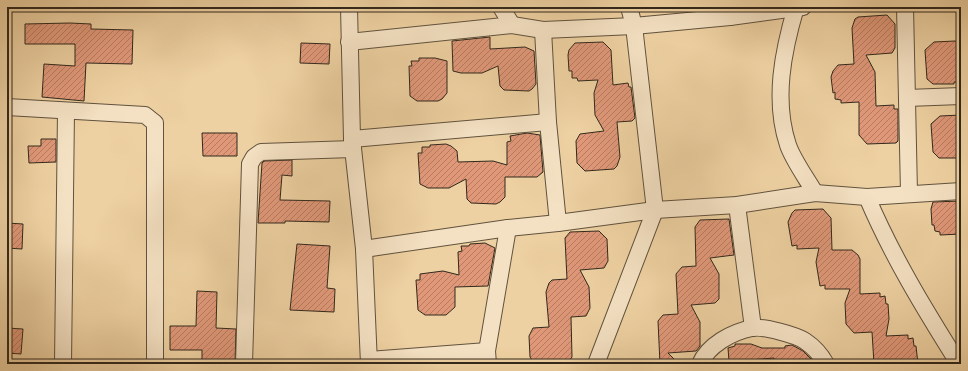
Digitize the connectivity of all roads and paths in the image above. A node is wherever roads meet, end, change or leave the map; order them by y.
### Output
1 (349, 7) edge
2 (501, 7) edge
3 (629, 7) edge
4 (796, 7) edge
5 (804, 7) edge
6 (905, 7) edge
7 (729, 12) edge
8 (512, 25) junction
9 (634, 26) junction
10 (542, 30) junction
11 (349, 42) junction
12 (961, 96) edge
13 (908, 98) junction
14 (7, 108) edge
15 (66, 111) junction
16 (548, 122) junction
17 (352, 144) junction
18 (961, 191) edge
19 (816, 193) junction
20 (909, 193) junction
21 (867, 197) junction
22 (738, 204) junction
23 (655, 210) junction
24 (558, 223) junction
25 (508, 228) junction
26 (364, 249) junction
27 (753, 328) junction
28 (487, 358) edge
29 (369, 362) edge
30 (63, 364) edge
31 (154, 364) edge
32 (244, 364) edge
33 (596, 364) edge
34 (700, 364) edge
35 (826, 364) edge
36 (960, 364) edge

1 - 11 street
2 - 8 street
3 - 9 street
4 - 5 street
4 - 7 street
4 - 19 street
6 - 13 street
7 - 9 street
8 - 10 street
8 - 11 street
9 - 10 street
9 - 23 street
10 - 16 street
11 - 17 street
12 - 13 street
13 - 20 street
14 - 15 street
15 - 30 street
15 - 31 street
16 - 17 street
16 - 24 street
17 - 26 street
17 - 32 street
18 - 20 street
19 - 21 street
19 - 22 street
20 - 21 street
21 - 36 street
22 - 23 street
22 - 27 street
23 - 24 street
23 - 33 street
24 - 25 street
25 - 26 street
25 - 28 street
26 - 29 street
27 - 34 street
27 - 35 street
28 - 29 street

